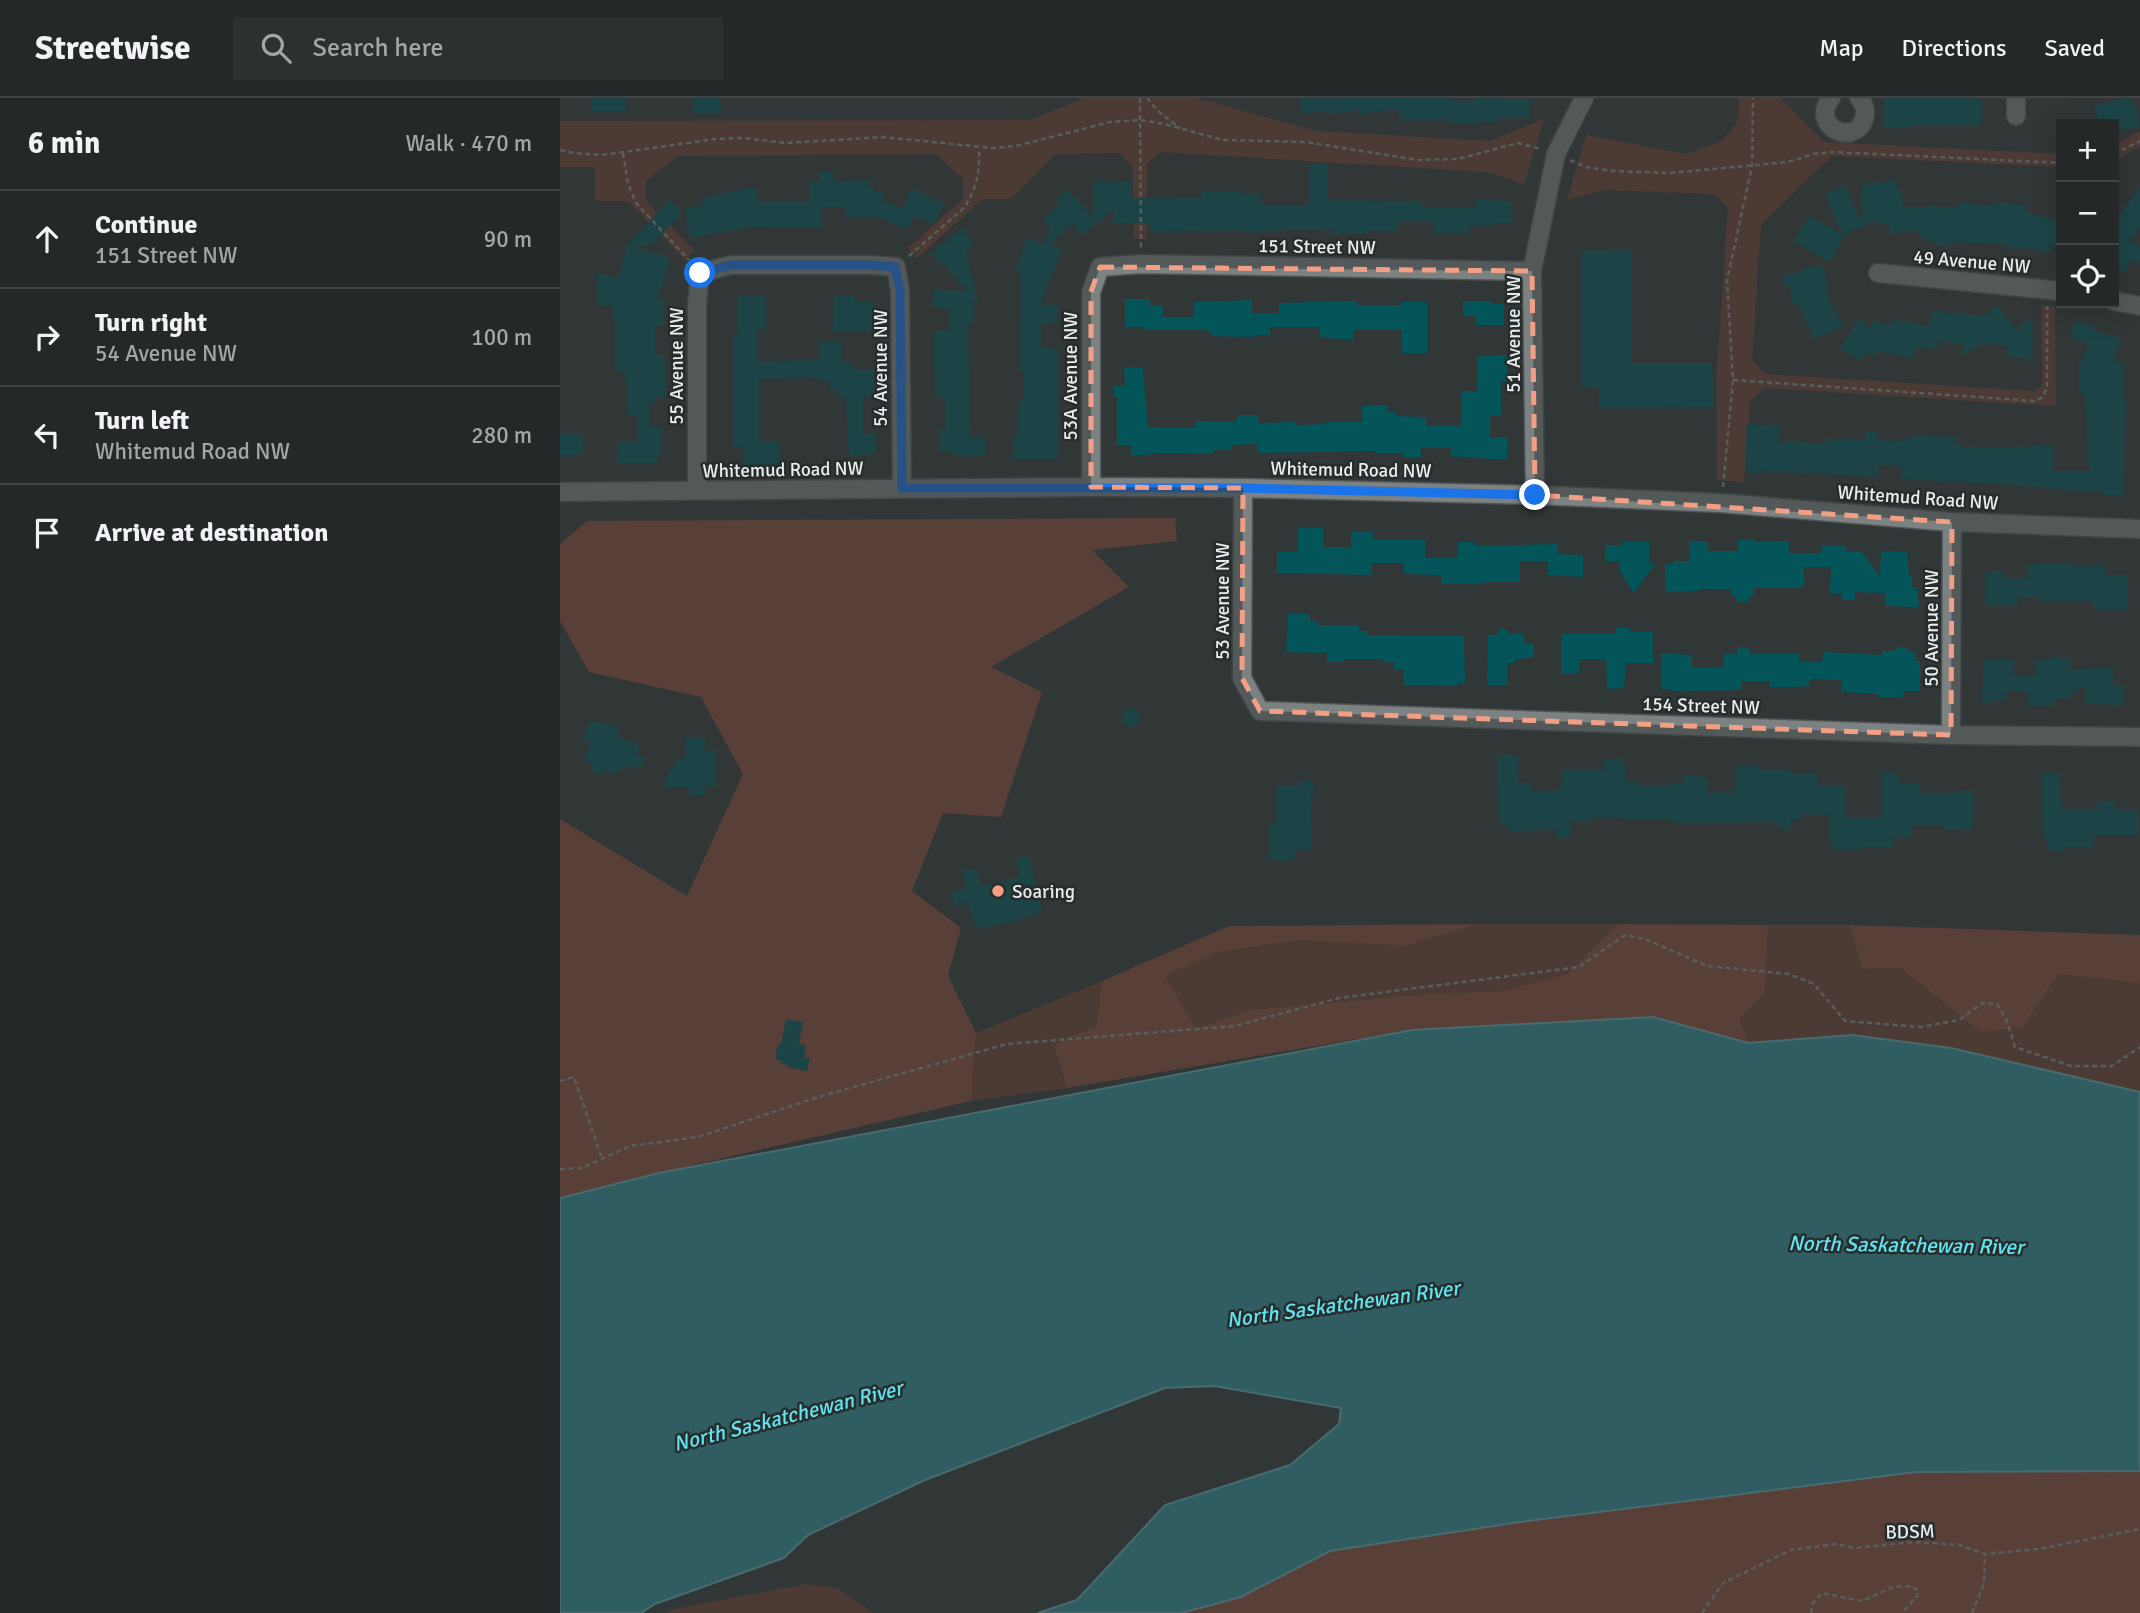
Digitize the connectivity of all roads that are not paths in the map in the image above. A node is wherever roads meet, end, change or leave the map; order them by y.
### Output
1 (1584, 98) edge
2 (1830, 98) edge
3 (1859, 98) edge
4 (2016, 98) edge
5 (2017, 116) dead end
6 (1100, 267) joint
7 (1532, 271) junction
8 (1878, 274) dead end
9 (900, 290) joint
10 (2054, 290) edge
11 (2119, 302) edge
12 (2140, 306) edge
13 (1091, 487) junction
14 (902, 488) junction
15 (1243, 488) junction
16 (697, 491) junction
17 (560, 492) edge
18 (1535, 495) junction
19 (1952, 522) junction
20 (2140, 529) edge
21 (1261, 711) joint
22 (1951, 735) junction
23 (2140, 737) edge

1 - 7 street, 51 Avenue NW
2 - 3 street
4 - 5 street
6 - 7 street, 151 Street NW
6 - 13 street, 53A Avenue NW
7 - 18 street, 51 Avenue NW
8 - 10 street, 49 Avenue NW
9 - 14 street, 54 Avenue NW
9 - 16 street, 55 Avenue NW
11 - 12 street
13 - 14 street, Whitemud Road NW
13 - 15 street, Whitemud Road NW
14 - 16 street, Whitemud Road NW
15 - 18 street, Whitemud Road NW
15 - 21 street, 53 Avenue NW
16 - 17 street, Whitemud Road NW
18 - 19 street, Whitemud Road NW
19 - 20 street, Whitemud Road NW
19 - 22 street, 50 Avenue NW
21 - 22 street, 154 Street NW
22 - 23 street, 154 Street NW

